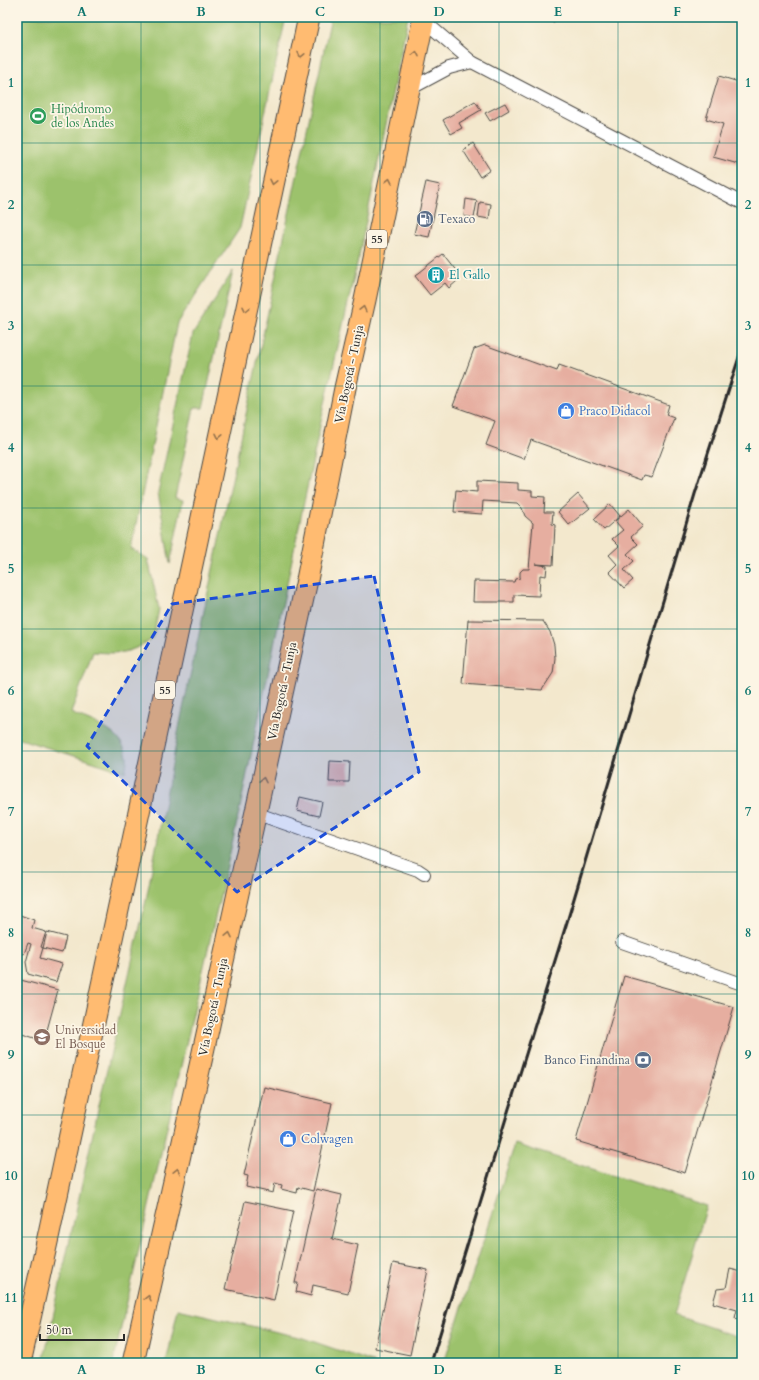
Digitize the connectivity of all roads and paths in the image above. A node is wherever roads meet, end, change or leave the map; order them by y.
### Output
1 (309, 17) edge
2 (424, 19) edge
3 (472, 62) junction
4 (408, 90) junction
5 (742, 203) edge
6 (255, 813) junction
7 (424, 874) dead end
8 (622, 942) dead end
9 (742, 984) edge
10 (20, 1363) edge
11 (133, 1363) edge

1 -> 10 highway, 55
2 - 3 street
4 -> 2 highway, Vía Bogotá - Tunja / 55
3 - 4 street
3 - 5 street
6 -> 4 highway, Vía Bogotá - Tunja / 55
6 - 7 street
11 -> 6 highway, Vía Bogotá - Tunja / 55
8 - 9 street

